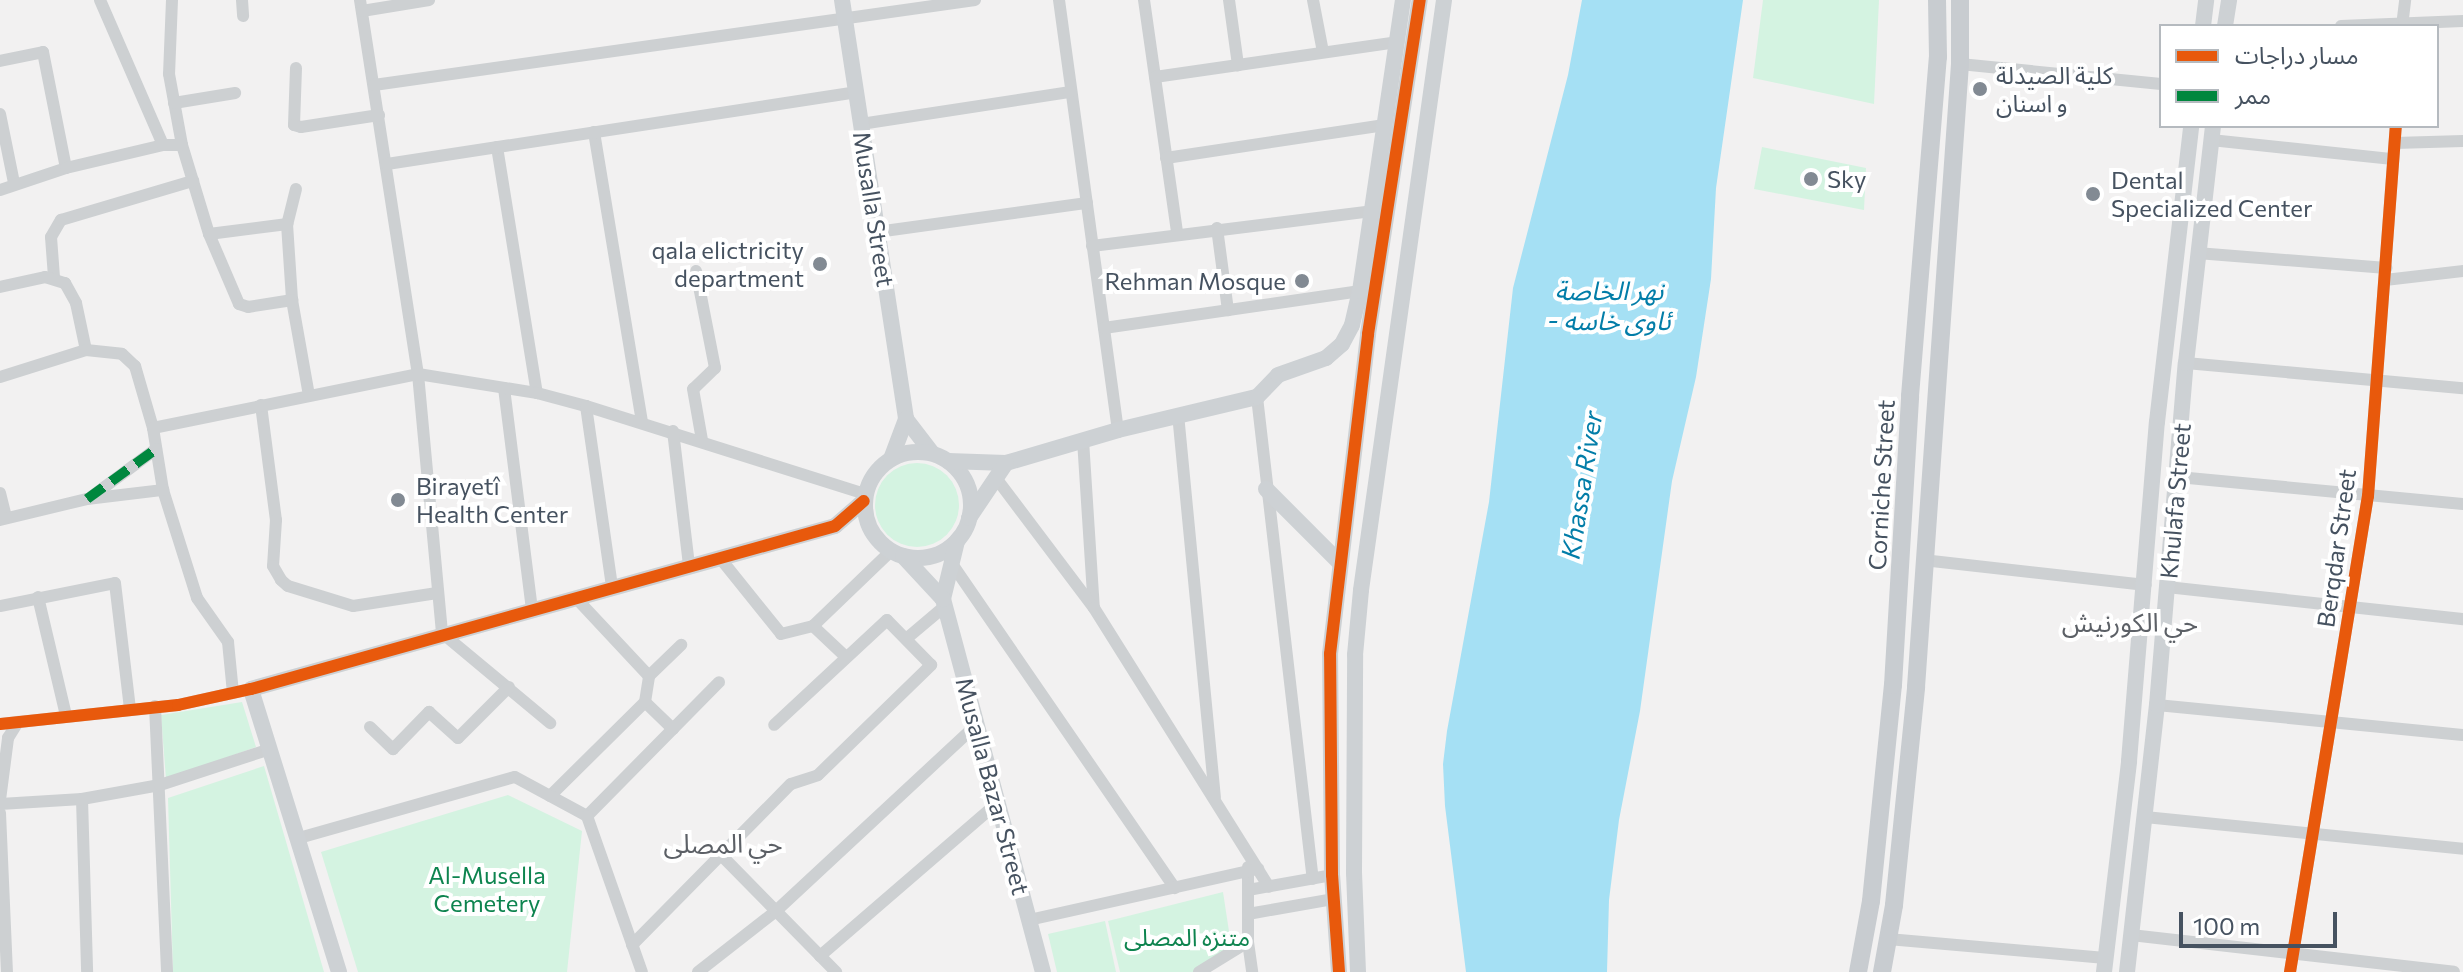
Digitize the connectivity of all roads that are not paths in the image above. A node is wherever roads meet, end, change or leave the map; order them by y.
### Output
1 (100, 0) edge
2 (172, 0) edge
3 (242, 0) edge
4 (429, 0) edge
5 (842, 0) edge
6 (975, 0) edge
7 (1059, 0) edge
8 (1144, 0) edge
9 (1229, 0) edge
10 (1313, 0) edge
11 (1403, 0) edge
12 (1420, 0) edge
13 (1444, 0) edge
14 (1937, 0) edge
15 (1960, 0) edge
16 (2206, 0) edge
17 (2229, 0) edge
18 (2405, 0) edge
19 (361, 5) edge
20 (243, 16) dead end
21 (845, 20) junction
22 (2463, 21) edge
23 (2203, 24) edge
24 (2225, 24) edge
25 (2402, 24) edge
26 (2426, 24) edge
27 (1398, 42) junction
28 (1323, 52) junction
29 (0, 61) edge
30 (1960, 64) junction
31 (1238, 65) junction
32 (296, 68) dead end
33 (1155, 77) junction
34 (2159, 84) edge
35 (374, 85) junction
36 (856, 92) junction
37 (1071, 92) junction
38 (235, 93) dead end
39 (174, 103) junction
40 (0, 114) edge
41 (379, 115) junction
42 (861, 124) junction
43 (1385, 125) junction
44 (2191, 128) edge
45 (2396, 128) edge
46 (594, 132) junction
47 (2212, 133) edge
48 (2463, 141) edge
49 (2395, 143) junction
50 (163, 145) junction
51 (182, 145) junction
52 (497, 147) junction
53 (1166, 158) junction
54 (2393, 159) junction
55 (387, 164) junction
56 (66, 168) junction
57 (193, 181) junction
58 (14, 183) junction
59 (296, 189) dead end
60 (0, 190) edge
61 (1087, 203) junction
62 (1372, 211) junction
63 (287, 224) junction
64 (1217, 228) junction
65 (877, 232) junction
66 (1177, 233) junction
67 (209, 234) junction
68 (1092, 246) junction
69 (2197, 253) junction
70 (696, 271) dead end
71 (2463, 271) edge
72 (2386, 274) junction
73 (54, 277) junction
74 (0, 287) edge
75 (1360, 291) junction
76 (292, 300) junction
77 (1228, 310) junction
78 (1104, 328) junction
79 (86, 350) junction
80 (2186, 363) junction
81 (418, 374) junction
82 (0, 377) edge
83 (2378, 379) junction
84 (504, 388) junction
85 (2463, 388) edge
86 (537, 393) junction
87 (309, 395) junction
88 (1257, 397) junction
89 (261, 405) junction
90 (586, 406) junction
91 (1178, 414) junction
92 (906, 419) junction
93 (642, 423) junction
94 (153, 428) junction
95 (1118, 430) junction
96 (673, 431) junction
97 (702, 440) junction
98 (1083, 440) junction
99 (156, 449) junction
100 (932, 453) junction
101 (891, 459) junction
102 (948, 461) junction
103 (1006, 463) junction
104 (2178, 477) junction
105 (996, 478) junction
106 (1266, 489) junction
107 (163, 490) junction
108 (0, 493) edge
109 (2368, 496) junction
110 (865, 498) junction
111 (87, 499) junction
112 (2463, 504) edge
113 (3, 518) edge
114 (969, 519) junction
115 (835, 526) junction
116 (872, 532) junction
117 (2149, 533) junction
118 (2172, 536) junction
119 (957, 541) junction
120 (897, 553) junction
121 (720, 558) junction
122 (1923, 560) junction
123 (950, 561) junction
124 (1339, 562) junction
125 (689, 566) junction
126 (2146, 585) junction
127 (612, 586) junction
128 (2167, 587) junction
129 (437, 593) junction
130 (38, 597) junction
131 (575, 597) junction
132 (944, 603) junction
133 (0, 606) edge
134 (2350, 606) junction
135 (1094, 608) junction
136 (532, 609) junction
137 (2463, 619) edge
138 (813, 626) junction
139 (442, 633) junction
140 (906, 639) junction
141 (681, 645) dead end
142 (846, 657) junction
143 (649, 676) junction
144 (719, 682) dead end
145 (509, 687) junction
146 (251, 689) junction
147 (233, 693) junction
148 (645, 702) junction
149 (2157, 705) junction
150 (155, 706) junction
151 (130, 708) junction
152 (66, 715) junction
153 (2332, 720) junction
154 (550, 723) dead end
155 (774, 725) dead end
156 (975, 726) junction
157 (370, 727) dead end
158 (673, 729) junction
159 (3, 730) edge
160 (2463, 735) edge
161 (1887, 743) junction
162 (1910, 745) junction
163 (270, 749) junction
164 (1884, 780) junction
165 (1907, 782) junction
166 (160, 785) junction
167 (550, 796) junction
168 (82, 799) junction
169 (1215, 800) junction
170 (0, 802) edge
171 (996, 804) junction
172 (0, 813) edge
173 (587, 816) junction
174 (2145, 817) junction
175 (2312, 833) junction
176 (299, 838) junction
177 (2463, 849) edge
178 (722, 856) junction
179 (1253, 870) junction
180 (1332, 875) junction
181 (1313, 879) junction
182 (1269, 887) junction
183 (1175, 888) junction
184 (1248, 890) junction
185 (1333, 899) junction
186 (776, 911) junction
187 (1248, 914) junction
188 (1029, 920) junction
189 (2131, 935) junction
190 (1888, 939) junction
191 (1248, 942) junction
192 (632, 945) junction
193 (2293, 955) junction
194 (820, 956) junction
195 (2104, 965) edge
196 (7, 972) edge
197 (87, 972) edge
198 (167, 972) edge
199 (339, 972) edge
200 (642, 972) edge
201 (698, 972) edge
202 (836, 972) edge
203 (1043, 972) edge
204 (1199, 972) edge
205 (1252, 972) edge
206 (1339, 972) edge
207 (1358, 972) edge
208 (1858, 972) edge
209 (1882, 972) edge
210 (2127, 972) edge
211 (2290, 972) edge
212 (2454, 972) edge

1 - 50 street
2 - 39 street
3 - 20 street
4 - 19 street
5 - 21 street, Musalla Street
6 - 21 street
7 - 37 street
8 - 33 street
9 - 31 street
10 - 28 street
11 - 27 street
12 - 124 street
13 - 207 street
14 - 161 main road, Corniche Street
15 - 30 main road, Corniche Street
16 - 23 street
17 - 24 street
18 - 25 street
19 - 35 street
21 - 35 street
21 - 36 street, Musalla Street
22 - 26 street
27 - 28 street
27 - 43 street
28 - 31 street
29 - 56 street
30 - 34 street
30 - 122 main road, Corniche Street
31 - 33 street
32 - 41 street
33 - 53 street
35 - 41 street
36 - 42 street, Musalla Street
36 - 46 street
37 - 42 street
37 - 61 street
38 - 39 street
39 - 51 street
40 - 58 street
41 - 55 street
42 - 65 street, Musalla Street
43 - 53 street
43 - 62 street
44 - 117 street
45 - 49 street, Berqdar Street
46 - 52 street
46 - 93 street
47 - 54 street
47 - 69 street, Khulafa Street
48 - 49 street
49 - 54 street, Berqdar Street
50 - 51 street
50 - 56 street
51 - 57 street
52 - 55 street
52 - 86 street
53 - 66 street
54 - 72 street, Berqdar Street
55 - 81 street
56 - 58 street
57 - 67 street
57 - 73 street
58 - 60 street
59 - 63 street
61 - 65 street
61 - 68 street
62 - 64 street
62 - 75 street
63 - 67 street
63 - 76 street
64 - 66 street
64 - 77 street
65 - 92 street, Musalla Street
66 - 68 street
67 - 76 street
68 - 78 street
69 - 72 street
69 - 80 street, Khulafa Street
70 - 97 street
71 - 72 street
72 - 83 street, Berqdar Street
73 - 74 street
73 - 79 street
75 - 77 street
75 - 88 street
76 - 87 street
77 - 78 street
78 - 95 street
79 - 82 street
79 - 94 street
80 - 83 street
80 - 104 street, Khulafa Street
81 - 84 street
81 - 87 street
81 - 129 street
83 - 85 street
83 - 109 street, Berqdar Street
84 - 86 street
84 - 136 street
86 - 90 street
87 - 89 street
88 - 91 street
88 - 106 street
89 - 94 street
89 - 129 street
90 - 93 street
90 - 127 street
91 - 95 street
91 - 169 street
92 - 100 street, Musalla Street
92 - 101 street, Musalla Street
93 - 96 street
94 - 99 street
95 - 98 street
96 - 97 street
96 - 125 street
97 - 110 street
98 - 103 street
98 - 135 street
99 - 107 street
99 - 111 street
100 - 101 street
100 - 102 street
101 - 110 street
102 - 103 street
102 - 114 street
103 - 105 street
104 - 109 street
104 - 118 street, Khulafa Street
105 - 114 street
105 - 135 street
106 - 124 street
106 - 181 street
107 - 111 street
107 - 147 street
108 - 113 street
109 - 112 street
109 - 134 street, Berqdar Street
110 - 115 street
110 - 116 street
111 - 113 street
114 - 119 street
115 - 116 street
115 - 121 street
116 - 120 street
117 - 118 street
117 - 126 street
118 - 128 street, Khulafa Street
119 - 120 street
119 - 123 street, Musalla Bazar Street
120 - 132 street, Musalla Bazar Street
120 - 138 street
121 - 125 street
121 - 138 street
122 - 126 street
122 - 162 main road, Corniche Street
123 - 132 street, Musalla Bazar Street
123 - 183 street
124 - 180 street
125 - 127 street
126 - 195 street
127 - 131 street
128 - 134 street
128 - 149 street, Khulafa Street
129 - 139 street
130 - 133 street
130 - 151 street
130 - 152 street
131 - 136 street
131 - 143 street
132 - 140 street
132 - 156 street, Musalla Bazar Street
134 - 137 street
134 - 153 street, Berqdar Street
135 - 169 street
136 - 139 street
138 - 142 street
139 - 145 street
139 - 146 street
140 - 142 street
140 - 178 street
141 - 143 street
142 - 155 street
143 - 148 street
144 - 158 street
145 - 154 street
145 - 157 street
146 - 147 street
146 - 163 street
147 - 150 street
148 - 158 street
148 - 167 street
149 - 153 street
149 - 174 street, Khulafa Street
150 - 151 street
150 - 166 street
151 - 152 street
152 - 159 street
153 - 160 street
153 - 175 street, Berqdar Street
156 - 171 street, Musalla Bazar Street
156 - 186 street
158 - 173 street
159 - 170 street
161 - 162 main road
161 - 164 main road, Corniche Street
162 - 165 main road, Corniche Street
163 - 166 street
163 - 176 street
164 - 165 main road
164 - 208 main road, Corniche Street
165 - 190 main road, Corniche Street
166 - 168 street
166 - 198 street
167 - 173 street
167 - 176 street
168 - 170 street
168 - 197 street
169 - 179 street
171 - 188 street, Musalla Bazar Street
171 - 194 street
172 - 196 street
173 - 192 street
174 - 175 street
174 - 189 street, Khulafa Street
175 - 177 street
175 - 193 street, Berqdar Street
176 - 199 street
178 - 186 street
178 - 192 street
179 - 182 street
179 - 183 street
179 - 184 street
180 - 181 street
180 - 185 street
181 - 182 street
182 - 184 street
183 - 188 street
184 - 187 street
185 - 187 street
185 - 206 street
186 - 194 street
186 - 201 street
187 - 191 street
188 - 203 street, Musalla Bazar Street
189 - 193 street
189 - 210 street, Khulafa Street
190 - 195 street
190 - 209 main road, Corniche Street
191 - 204 street
191 - 205 street
192 - 200 street
193 - 211 street, Berqdar Street
193 - 212 street
194 - 202 street

